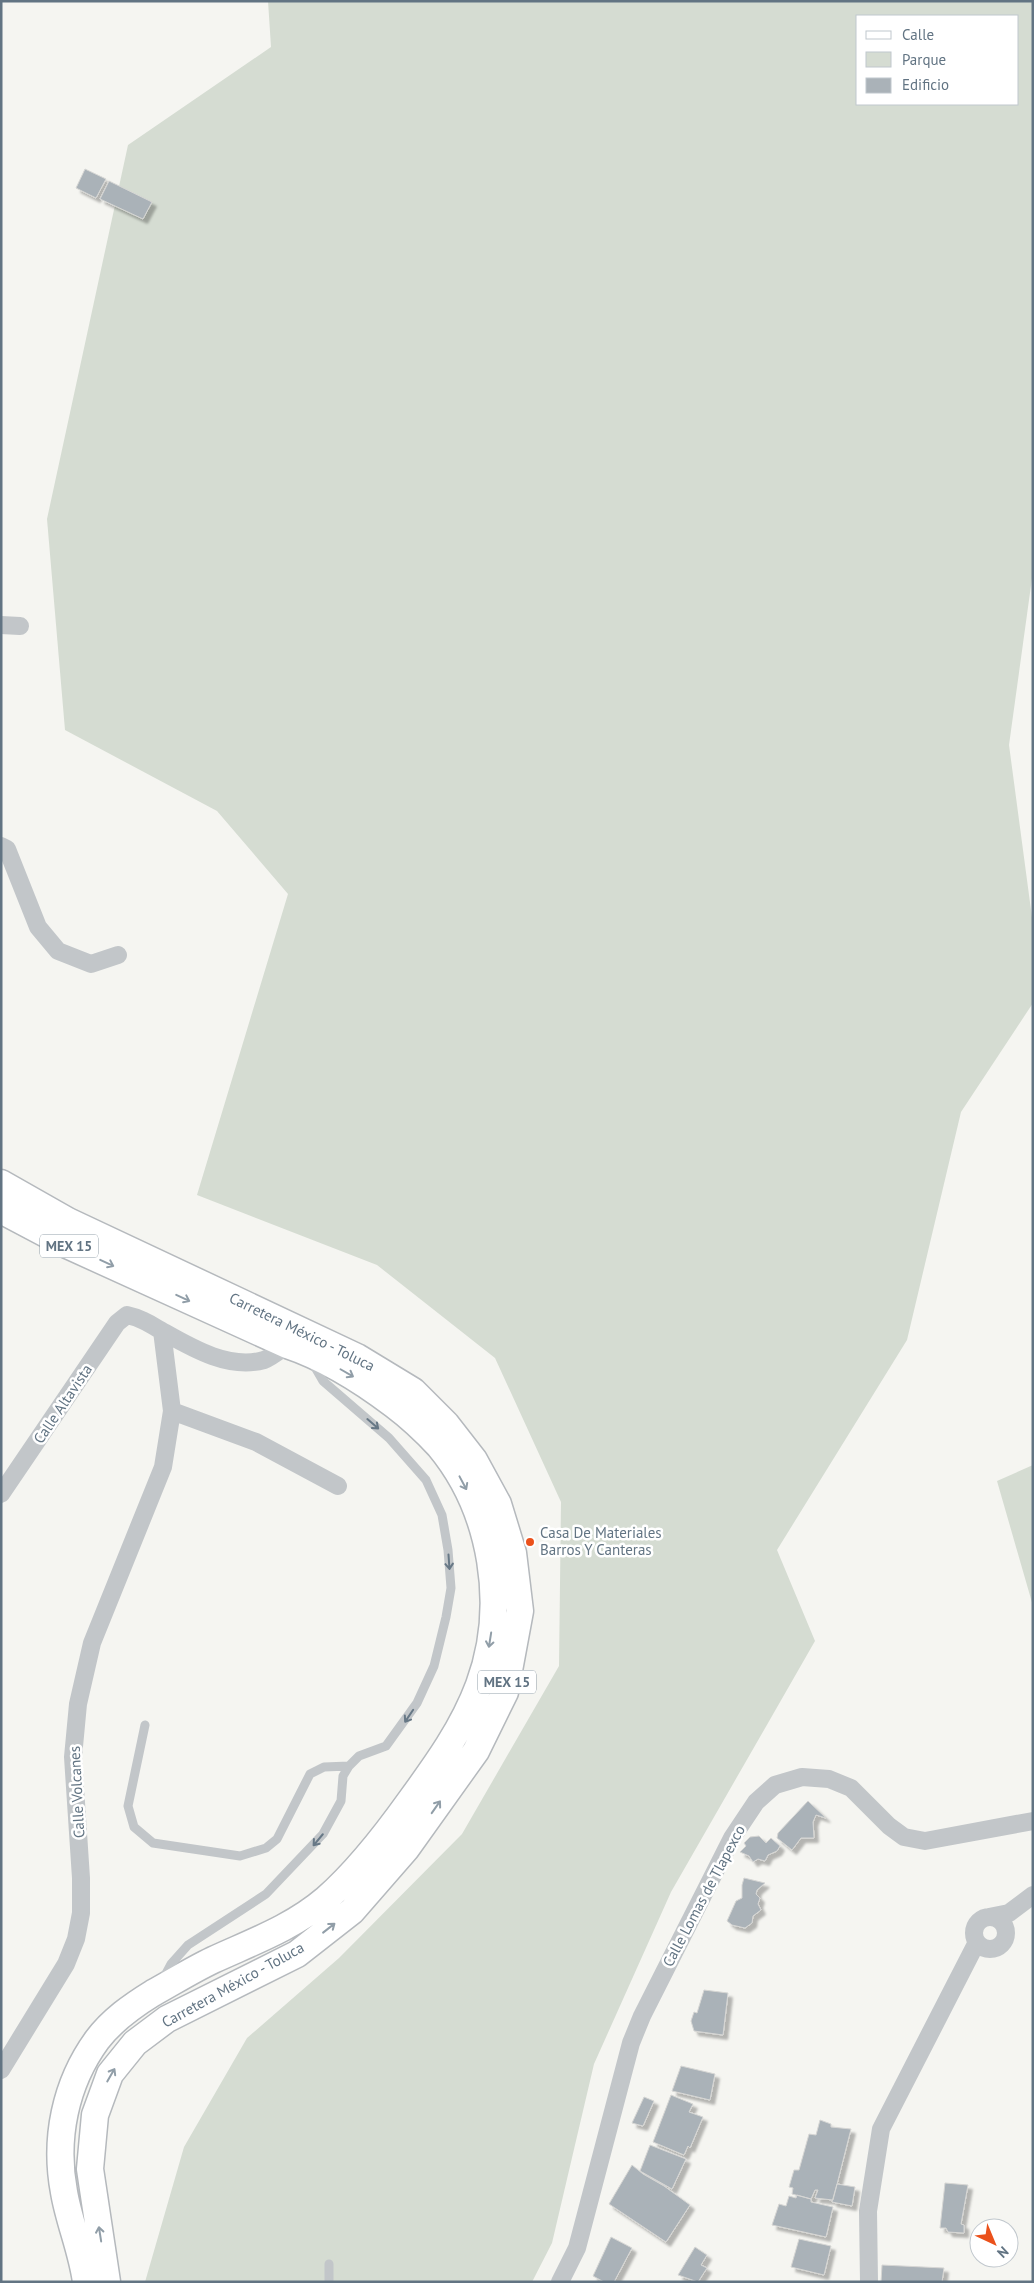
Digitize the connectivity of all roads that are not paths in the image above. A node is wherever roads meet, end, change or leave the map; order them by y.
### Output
1 (1, 625) edge
2 (20, 626) dead end
3 (1, 846) edge
4 (118, 955) dead end
5 (1, 1184) edge
6 (1, 1210) edge
7 (162, 1331) junction
8 (296, 1348) junction
9 (172, 1411) junction
10 (338, 1486) dead end
11 (1, 1494) edge
12 (145, 1725) dead end
13 (349, 1766) junction
14 (1033, 1821) edge
15 (1033, 1895) edge
16 (990, 1917) junction
17 (976, 1942) junction
18 (157, 1991) junction
19 (1, 2070) edge
20 (330, 2264) dead end
21 (86, 2282) edge
22 (107, 2282) edge
23 (329, 2282) edge
24 (560, 2282) edge
25 (869, 2282) edge

1 - 2 street
3 - 4 street
22 -> 5 main road, Carretera México - Toluca / MEX 15
6 -> 8 main road, Carretera México - Toluca / MEX 15
7 - 8 street
7 - 9 street, Calle Volcanes
7 - 11 street, Calle Altavista
8 -> 13 lane
8 -> 18 main road, Carretera México - Toluca / MEX 15
9 - 10 street
9 - 19 street, Calle Volcanes
12 - 13 lane
13 -> 18 lane
14 - 24 street, Calle Lomas de Tlapexco
15 - 16 street
16 - 17 street
16 - 17 street
17 - 25 street
18 - 21 main road, Carretera México - Toluca / MEX 15
20 - 23 lane

